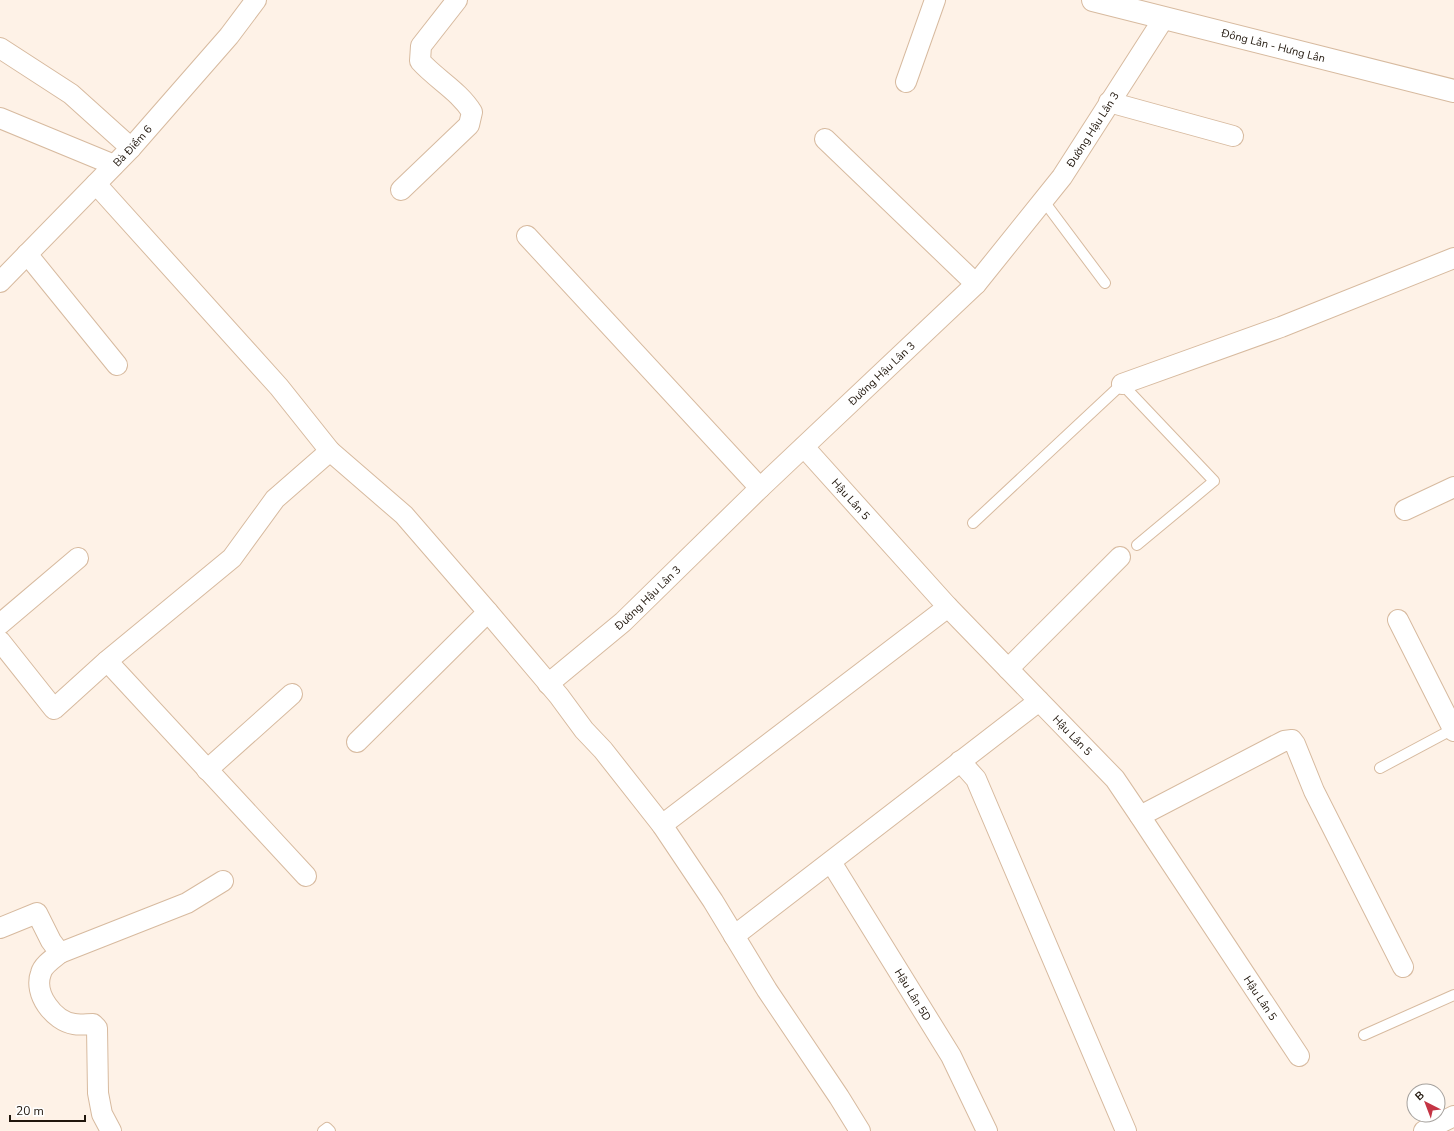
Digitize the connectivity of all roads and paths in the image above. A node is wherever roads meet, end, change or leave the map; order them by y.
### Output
1 (256, 0) edge
2 (457, 0) edge
3 (935, 0) edge
4 (1094, 0) edge
5 (1164, 18) junction
6 (0, 48) edge
7 (906, 82) dead end
8 (1454, 91) edge
9 (1109, 102) junction
10 (0, 118) edge
11 (1233, 136) dead end
12 (824, 139) dead end
13 (131, 148) junction
14 (114, 165) junction
15 (96, 184) junction
16 (401, 190) dead end
17 (1043, 200) junction
18 (527, 236) dead end
19 (27, 254) junction
20 (1454, 258) edge
21 (0, 282) edge
22 (1105, 283) dead end
23 (976, 284) junction
24 (118, 365) dead end
25 (1122, 384) junction
26 (804, 447) junction
27 (330, 451) junction
28 (1454, 487) edge
29 (760, 488) junction
30 (1405, 510) dead end
31 (973, 523) dead end
32 (1137, 545) dead end
33 (1120, 557) dead end
34 (78, 558) dead end
35 (948, 607) junction
36 (488, 612) junction
37 (1398, 620) dead end
38 (0, 624) edge
39 (0, 641) edge
40 (107, 662) junction
41 (1008, 669) junction
42 (548, 684) junction
43 (292, 694) dead end
44 (1039, 700) junction
45 (1454, 730) edge
46 (357, 742) dead end
47 (960, 761) junction
48 (1380, 768) dead end
49 (207, 770) junction
50 (1140, 816) junction
51 (662, 825) junction
52 (831, 862) junction
53 (306, 876) dead end
54 (222, 880) dead end
55 (0, 928) edge
56 (734, 936) junction
57 (60, 953) junction
58 (1403, 966) dead end
59 (1454, 995) edge
60 (1364, 1034) dead end
61 (1300, 1056) dead end
62 (1454, 1116) edge
63 (111, 1131) edge
64 (323, 1131) edge
65 (330, 1131) edge
66 (860, 1131) edge
67 (987, 1131) edge
68 (1126, 1131) edge
69 (1424, 1131) edge

1 - 13 street, Bà Điểm 6
2 - 16 street
3 - 7 street
4 - 5 street, Đông Lân - Hưng Lân
5 - 8 street, Đông Lân - Hưng Lân
5 - 9 street, Đường Hậu Lân 3
6 - 13 street
9 - 11 street
9 - 17 street, Đường Hậu Lân 3
10 - 14 street
12 - 23 street
13 - 14 street, Bà Điểm 6
14 - 15 street, Bà Điểm 6
15 - 19 street, Bà Điểm 6
15 - 27 street
17 - 22 lane
17 - 23 street, Đường Hậu Lân 3
18 - 29 street
19 - 21 street, Bà Điểm 6
19 - 24 street
20 - 25 street
23 - 26 street, Đường Hậu Lân 3
25 - 31 lane
25 - 32 lane
26 - 29 street, Đường Hậu Lân 3
26 - 35 street, Hậu Lân 5
27 - 36 street
27 - 40 street
28 - 30 street
29 - 42 street, Đường Hậu Lân 3
33 - 41 street
34 - 38 street
35 - 41 street, Hậu Lân 5
35 - 51 street
36 - 42 street
36 - 46 street
37 - 45 street
39 - 40 street
40 - 49 street
41 - 44 street, Hậu Lân 5
42 - 51 street
43 - 49 street
44 - 47 street
44 - 50 street, Hậu Lân 5
45 - 48 lane
47 - 52 street
47 - 68 street
49 - 53 street
50 - 58 street
50 - 61 street, Hậu Lân 5
51 - 56 street
52 - 56 street
52 - 67 street, Hậu Lân 5D
54 - 57 street
55 - 57 street
56 - 66 street
57 - 63 street
59 - 60 lane
62 - 69 street
64 - 65 lane

